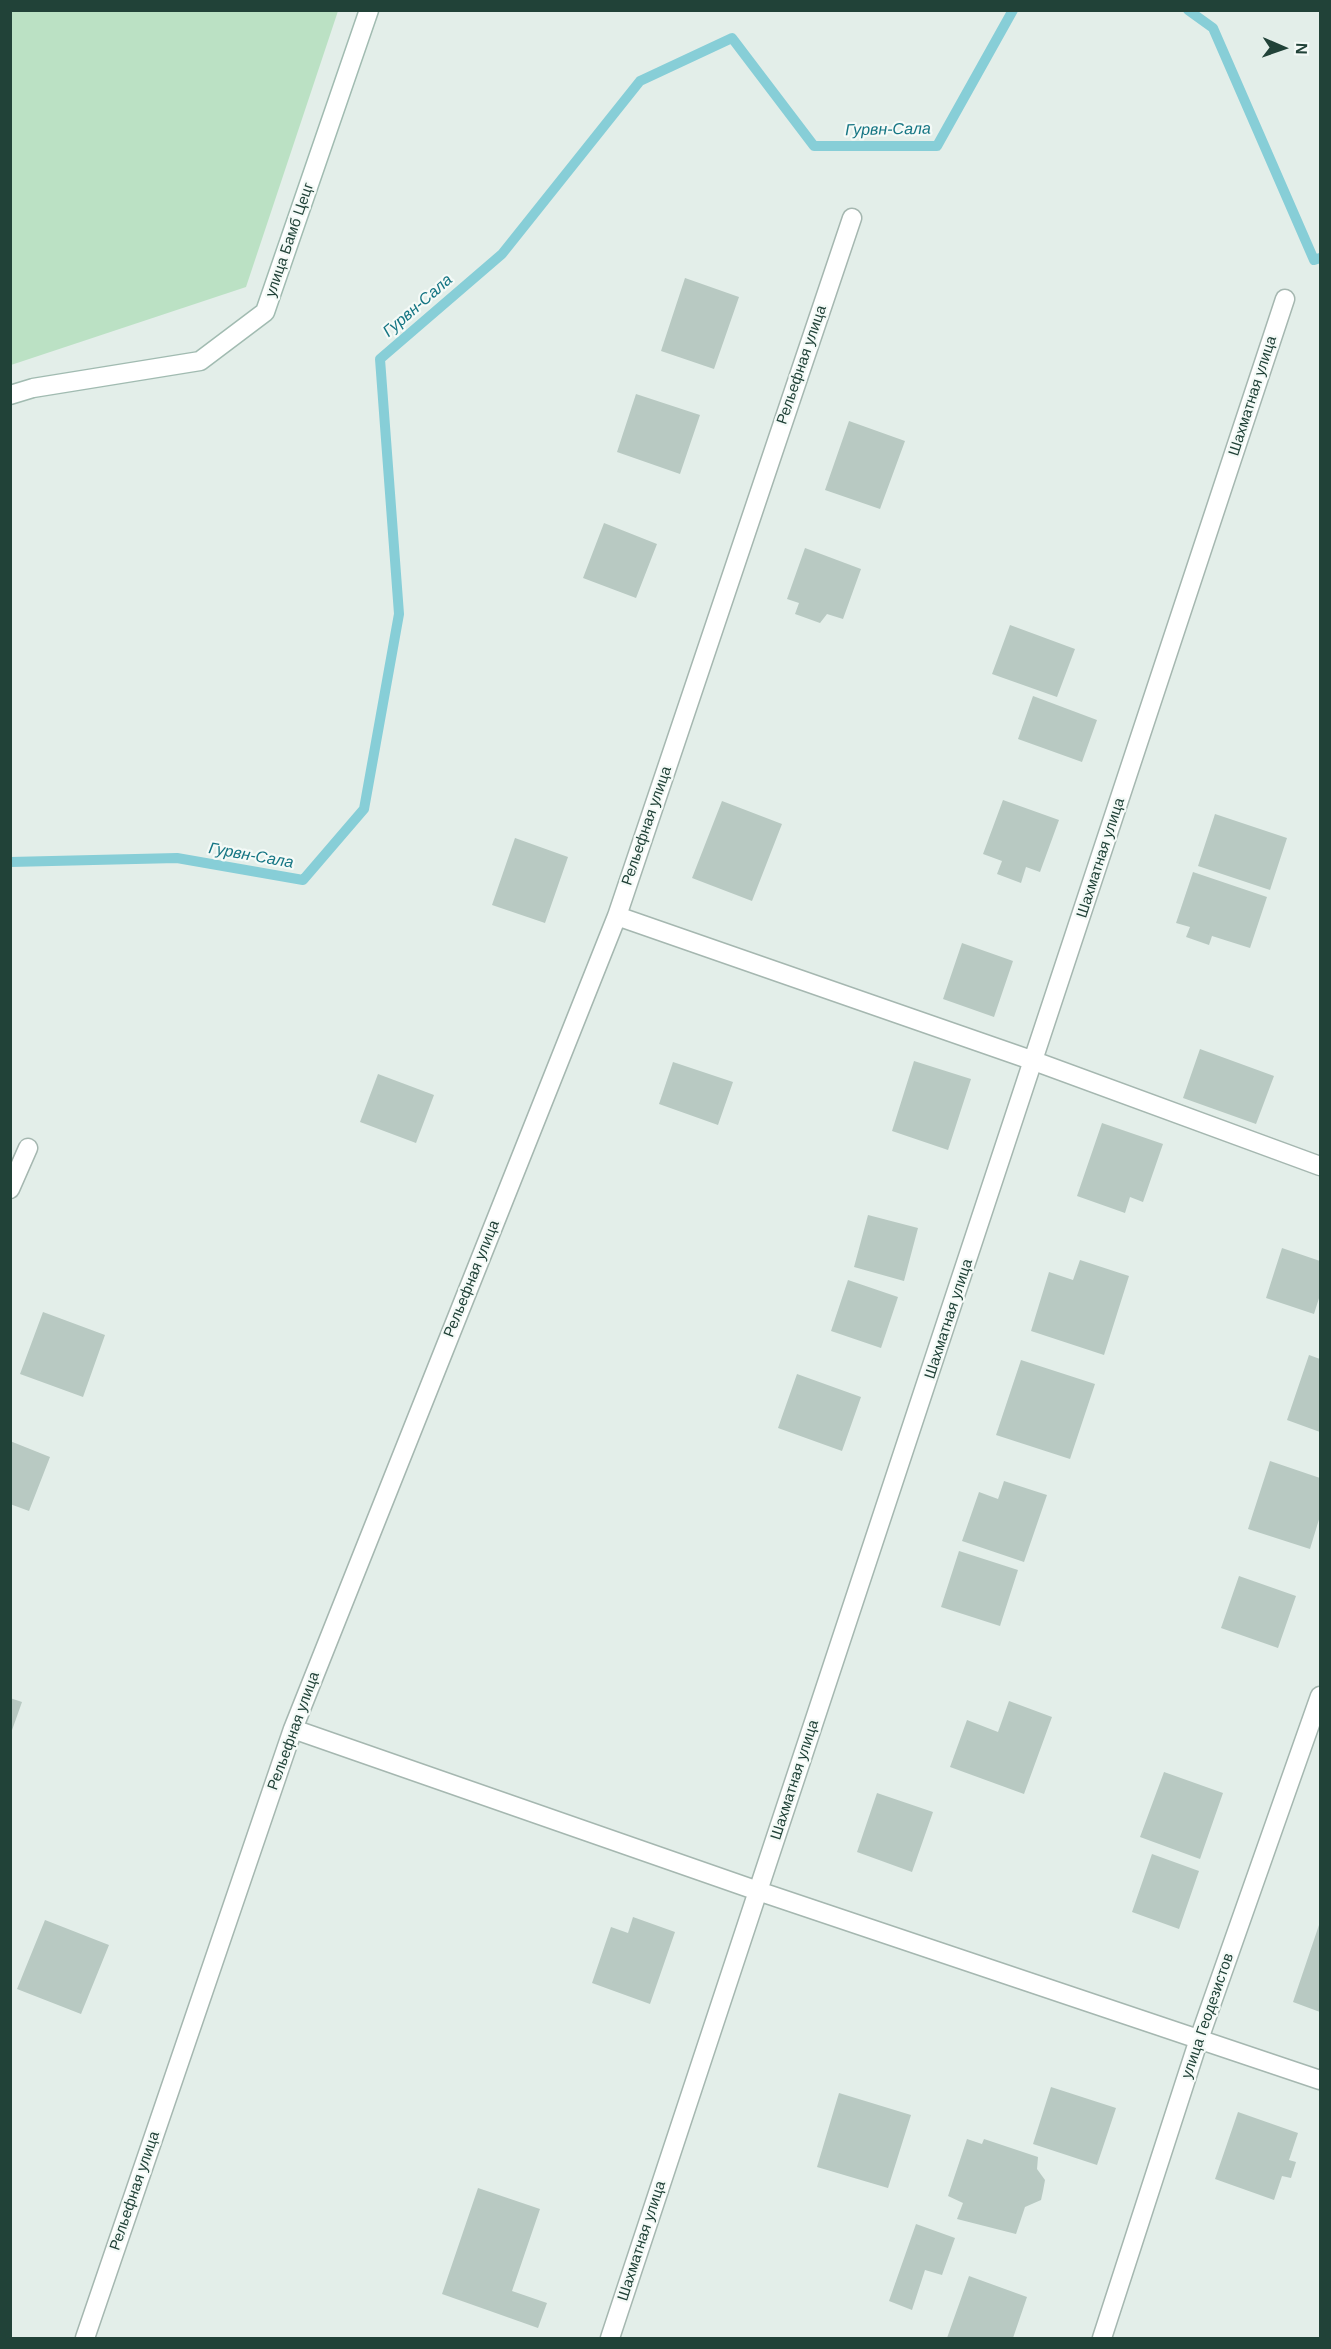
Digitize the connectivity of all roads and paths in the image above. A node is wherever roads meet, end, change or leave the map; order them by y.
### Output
1 (369, 10) edge
2 (852, 218) dead end
3 (1285, 298) dead end
4 (10, 395) edge
5 (617, 916) junction
6 (1034, 1061) junction
7 (27, 1148) dead end
8 (1320, 1166) edge
9 (10, 1189) edge
10 (1320, 1696) edge
11 (293, 1729) junction
12 (758, 1891) junction
13 (1199, 2039) junction
14 (1320, 2080) edge
15 (85, 2338) edge
16 (610, 2338) edge
17 (1102, 2338) edge

1 - 4 street, улица Бамб Цецг
2 - 5 street, Рельефная улица
3 - 6 street, Шахматная улица
5 - 6 street
5 - 11 street, Рельефная улица
6 - 8 street
6 - 12 street, Шахматная улица
7 - 9 street
10 - 13 street, улица Геодезистов
11 - 12 street
11 - 15 street, Рельефная улица
12 - 13 street
12 - 16 street, Шахматная улица
13 - 14 street
13 - 17 street, улица Геодезистов

